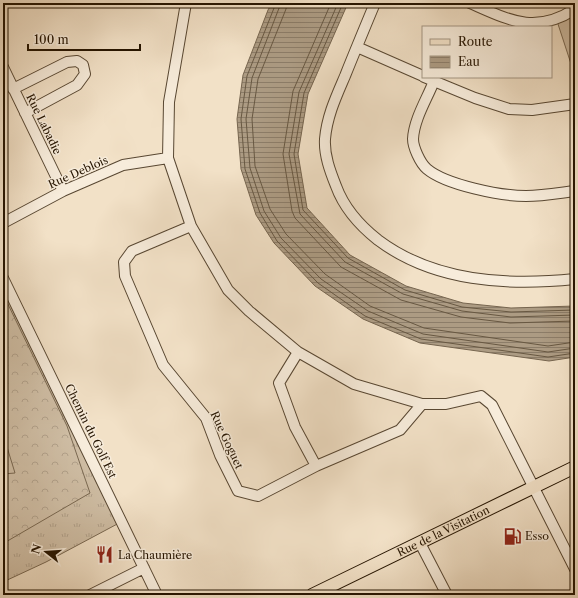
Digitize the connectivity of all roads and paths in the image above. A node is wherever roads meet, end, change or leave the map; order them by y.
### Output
1 (186, 3) edge
2 (375, 3) edge
3 (470, 3) edge
4 (571, 8) edge
5 (357, 47) junction
6 (3, 67) edge
7 (422, 76) edge
8 (426, 78) edge
9 (434, 81) junction
10 (13, 89) junction
11 (575, 104) edge
12 (25, 113) junction
13 (168, 158) junction
14 (64, 191) junction
15 (575, 191) edge
16 (3, 223) edge
17 (191, 226) junction
18 (3, 278) edge
19 (575, 279) edge
20 (298, 352) junction
21 (422, 404) junction
22 (316, 466) junction
23 (575, 467) edge
24 (532, 488) junction
25 (420, 543) junction
26 (144, 568) junction
27 (575, 569) edge
28 (90, 595) edge
29 (157, 595) edge
30 (312, 595) edge
31 (447, 595) edge

1 - 13 street
2 - 5 street
3 - 4 street
5 - 7 street
5 - 19 street
6 - 10 street, Rue Labadie
8 - 9 street
9 - 11 street
9 - 15 street
10 - 12 street, Rue Labadie
10 - 12 street
12 - 14 street, Rue Labadie
13 - 14 street, Rue Deblois
13 - 17 street
14 - 16 street, Rue Deblois
17 - 20 street
17 - 22 street, Rue Goguet
18 - 26 street, Chemin du Golf Est
20 - 21 street
20 - 22 street
21 - 22 street, Rue Goguet
21 - 24 street
23 - 24 main road, Rue de la Visitation
24 - 25 main road, Rue de la Visitation
24 - 27 street
25 - 30 main road, Rue de la Visitation
25 - 31 street
26 - 28 street
26 - 29 street, Chemin du Golf Est

